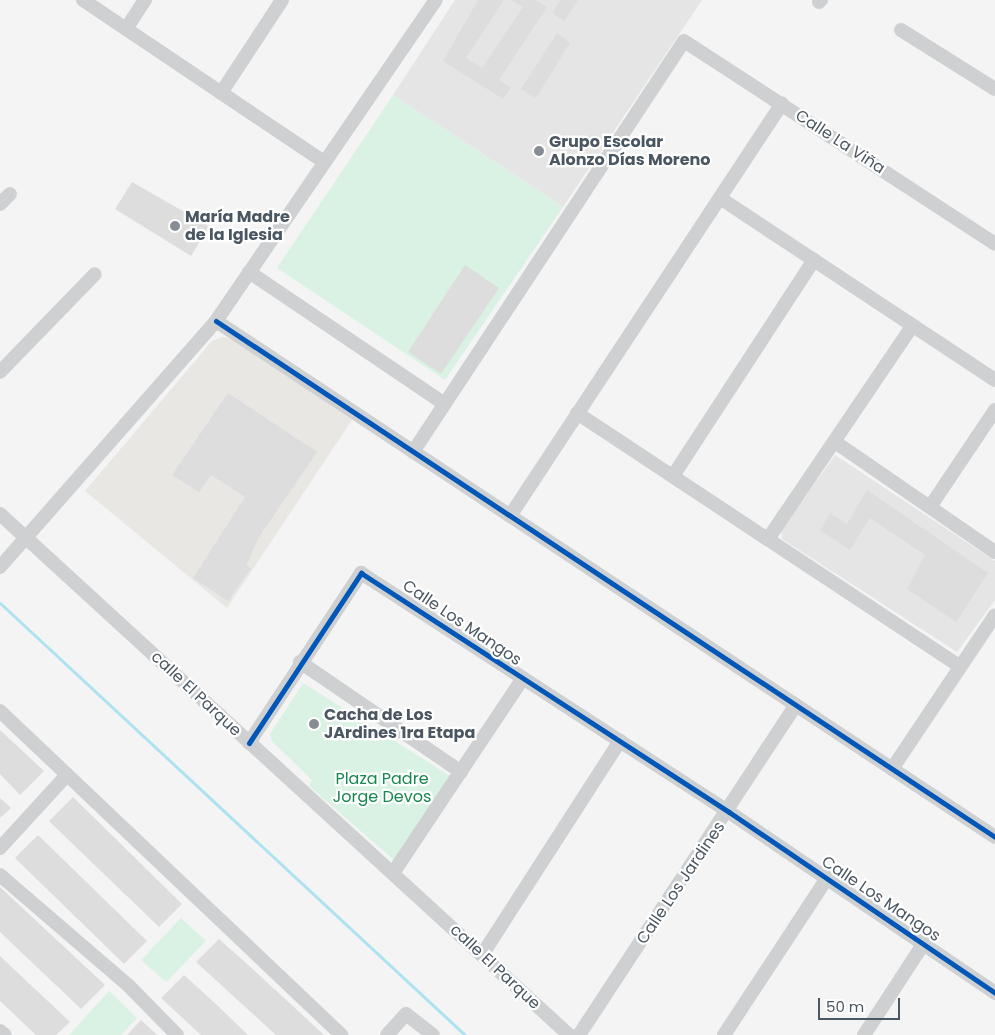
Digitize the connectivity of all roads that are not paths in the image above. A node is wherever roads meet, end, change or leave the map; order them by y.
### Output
1 (83, 0) edge
2 (145, 0) edge
3 (282, 0) edge
4 (436, 0) edge
5 (126, 28) junction
6 (901, 30) dead end
7 (994, 88) edge
8 (221, 92) junction
9 (782, 104) junction
10 (324, 162) junction
11 (720, 198) junction
12 (995, 244) edge
13 (814, 260) junction
14 (249, 272) junction
15 (95, 274) dead end
16 (216, 321) junction
17 (913, 326) junction
18 (0, 372) edge
19 (995, 380) edge
20 (443, 403) junction
21 (995, 410) edge
22 (577, 413) junction
23 (835, 442) junction
24 (412, 452) junction
25 (673, 476) junction
26 (930, 507) junction
27 (0, 514) edge
28 (510, 516) junction
29 (26, 539) junction
30 (768, 540) junction
31 (995, 552) edge
32 (0, 567) edge
33 (995, 615) edge
34 (300, 662) junction
35 (959, 666) junction
36 (523, 678) junction
37 (796, 705) junction
38 (0, 711) edge
39 (620, 741) junction
40 (249, 743) junction
41 (892, 769) junction
42 (461, 772) junction
43 (67, 775) junction
44 (724, 810) junction
45 (995, 838) edge
46 (0, 848) edge
47 (393, 873) junction
48 (0, 875) edge
49 (827, 878) junction
50 (924, 943) junction
51 (482, 955) junction
52 (995, 993) edge
53 (0, 1031) edge
54 (5, 1035) edge
55 (177, 1035) edge
56 (342, 1035) edge
57 (387, 1035) edge
58 (433, 1035) edge
59 (569, 1035) edge
60 (578, 1035) edge
61 (724, 1035) edge
62 (864, 1035) edge

1 - 5 street
2 - 5 street
3 - 8 street
4 - 10 street
5 - 8 street
6 - 7 street
8 - 10 street
9 - 11 street
9 - 12 street, Calle La Viña
9 - 20 street, Calle La Viña
10 - 14 street
11 - 13 street
11 - 22 street
13 - 17 street
13 - 25 street
14 - 16 street
14 - 20 street
15 - 18 street
16 - 24 street
16 - 29 street
17 - 19 street
17 - 23 street
20 - 24 street
21 - 26 street
22 - 25 street
22 - 28 street
23 - 26 street
23 - 30 street
24 - 28 street
25 - 30 street
26 - 31 street
27 - 29 street, calle El Parque
28 - 37 street
29 - 32 street
29 - 40 street, calle El Parque
30 - 35 street
33 - 35 street
34 - 36 street, Calle Los Mangos
34 - 40 street, Calle Los Mangos
34 - 42 street
35 - 41 street
36 - 39 street, Calle Los Mangos
36 - 42 street
37 - 41 street
37 - 44 street, Calle Los Jardines
38 - 43 street
39 - 44 street, Calle Los Mangos
39 - 51 street
40 - 47 street, calle El Parque
41 - 45 street
42 - 47 street
43 - 46 street
43 - 56 street
44 - 49 street, Calle Los Mangos
44 - 60 street, Calle Los Jardines
47 - 51 street, calle El Parque
48 - 55 street
49 - 50 street, Calle Los Mangos
49 - 61 street
50 - 52 street, Calle Los Mangos
50 - 62 street
51 - 59 street, calle El Parque
53 - 54 street
57 - 58 street

